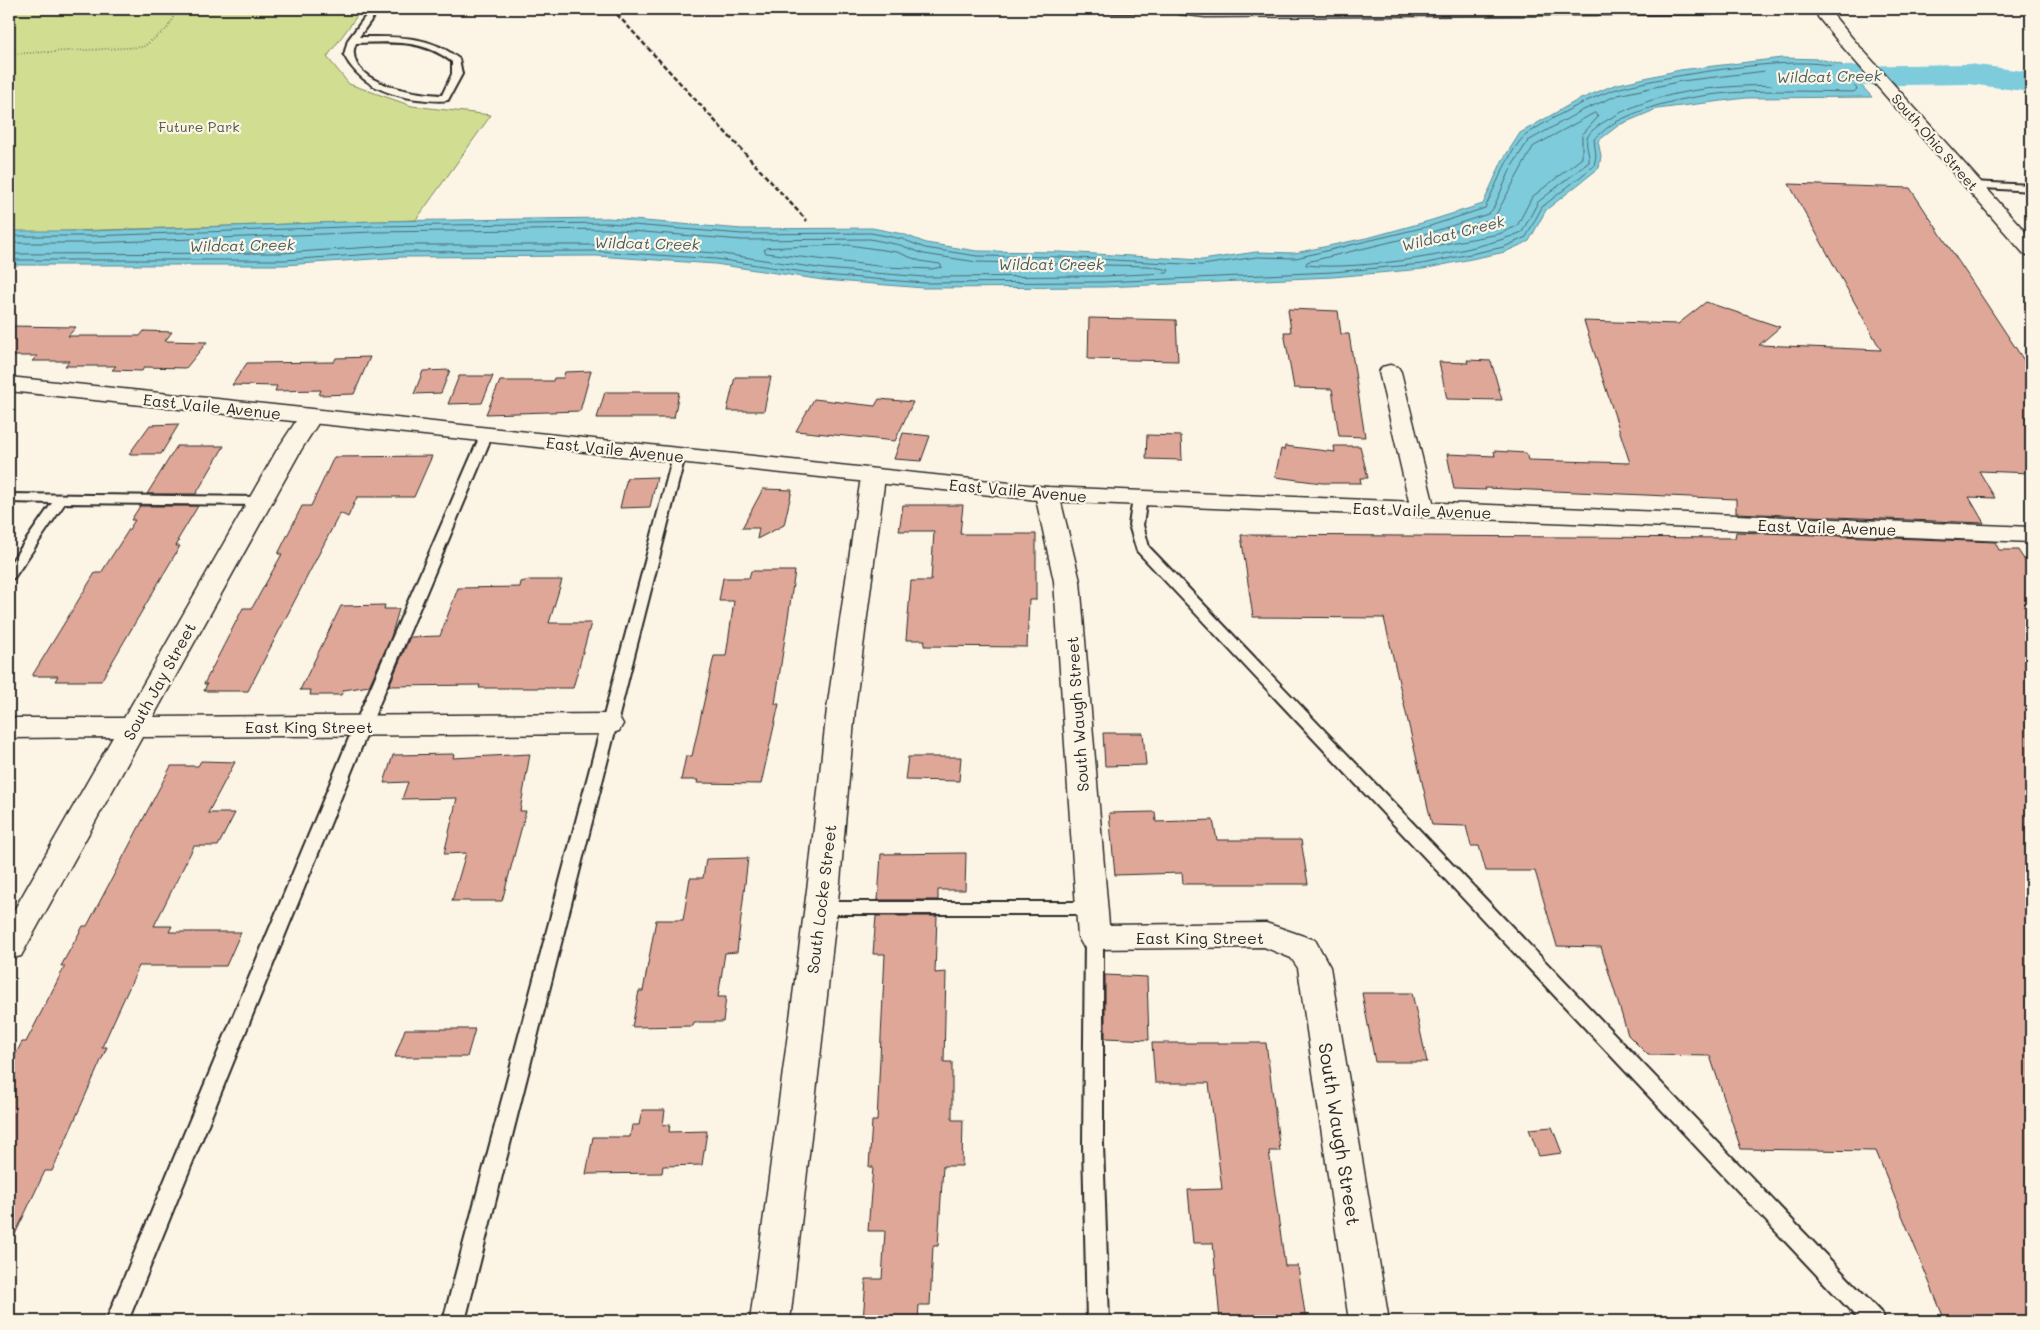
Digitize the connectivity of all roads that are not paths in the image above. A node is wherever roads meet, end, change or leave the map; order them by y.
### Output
1 (375, 9) edge
2 (1062, 9) edge
3 (1179, 9) edge
4 (1712, 9) edge
5 (1824, 9) edge
6 (352, 40) junction
7 (1973, 185) junction
8 (2031, 188) edge
9 (2031, 250) edge
10 (1390, 372) dead end
11 (9, 384) edge
12 (310, 417) junction
13 (486, 436) junction
14 (679, 456) junction
15 (873, 477) junction
16 (1047, 494) junction
17 (9, 498) edge
18 (62, 498) junction
19 (1140, 498) junction
20 (260, 501) junction
21 (1423, 510) junction
22 (2031, 535) edge
23 (9, 575) edge
24 (609, 724) junction
25 (362, 726) junction
26 (133, 727) junction
27 (9, 728) edge
28 (820, 908) junction
29 (1093, 923) junction
30 (9, 947) edge
31 (1303, 949) joint
32 (117, 1321) edge
33 (454, 1321) edge
34 (770, 1321) edge
35 (1098, 1321) edge
36 (1369, 1321) edge
37 (1874, 1321) edge

1 - 6 lane
2 - 3 lane
3 - 4 street
5 - 7 street, South Ohio Street
6 - 6 lane
7 - 8 lane
7 - 9 street, South Ohio Street
10 - 21 street
11 - 12 street, East Vaile Avenue
12 - 13 street, East Vaile Avenue
12 - 20 street, South Jay Street
13 - 14 street, East Vaile Avenue
13 - 25 lane
14 - 15 street, East Vaile Avenue
14 - 24 lane
15 - 16 street, East Vaile Avenue
15 - 28 street, South Locke Street
16 - 19 street, East Vaile Avenue
16 - 29 street, South Waugh Street
17 - 18 lane
18 - 20 lane
18 - 23 lane
19 - 21 street, East Vaile Avenue
19 - 37 lane
20 - 26 street, South Jay Street
21 - 22 street, East Vaile Avenue
24 - 25 street, East King Street
24 - 33 lane
25 - 26 street, East King Street
25 - 32 lane
26 - 27 street, East King Street
26 - 30 street, South Jay Street
28 - 29 lane
28 - 34 street, South Locke Street
29 - 31 street, East King Street
29 - 35 lane
31 - 36 street, South Waugh Street

